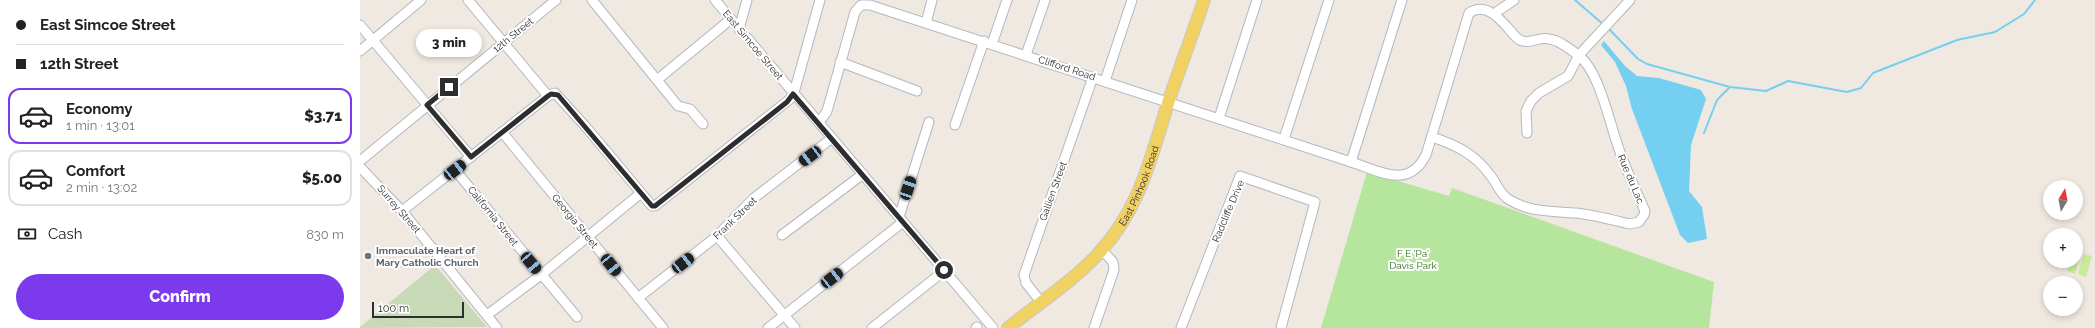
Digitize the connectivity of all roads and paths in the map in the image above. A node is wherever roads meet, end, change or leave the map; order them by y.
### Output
1 (422, 0) edge
2 (468, 0) edge
3 (556, 0) edge
4 (592, 0) edge
5 (715, 0) edge
6 (747, 0) edge
7 (820, 0) edge
8 (932, 0) edge
9 (1008, 0) edge
10 (1045, 0) edge
11 (1132, 0) edge
12 (1204, 0) edge
13 (1257, 0) edge
14 (1329, 0) edge
15 (1402, 0) edge
16 (1514, 0) edge
17 (1630, 0) edge
18 (1498, 10) junction
19 (731, 19) junction
20 (926, 22) junction
21 (360, 25) edge
22 (739, 29) junction
23 (373, 40) junction
24 (988, 42) junction
25 (503, 43) junction
26 (360, 51) edge
27 (1026, 55) junction
28 (1579, 55) junction
29 (840, 62) junction
30 (1093, 77) junction
31 (657, 80) junction
32 (1105, 81) junction
33 (918, 91) dead end
34 (793, 94) junction
35 (548, 96) junction
36 (1169, 102) junction
37 (427, 105) junction
38 (1218, 118) junction
39 (929, 122) dead end
40 (819, 123) junction
41 (704, 124) dead end
42 (955, 125) dead end
43 (502, 132) junction
44 (1527, 133) dead end
45 (1432, 137) junction
46 (832, 138) junction
47 (1284, 139) junction
48 (471, 157) junction
49 (360, 161) edge
50 (1351, 162) junction
51 (360, 167) edge
52 (455, 170) junction
53 (863, 174) junction
54 (642, 193) junction
55 (402, 211) junction
56 (901, 220) junction
57 (588, 236) junction
58 (717, 236) junction
59 (782, 236) dead end
60 (1102, 250) junction
61 (944, 270) junction
62 (541, 275) junction
63 (638, 298) junction
64 (1041, 302) junction
65 (487, 315) junction
66 (784, 315) junction
67 (577, 317) dead end
68 (497, 328) edge
69 (663, 328) edge
70 (768, 328) edge
71 (795, 328) edge
72 (872, 328) edge
73 (993, 328) edge
74 (1008, 328) edge
75 (1094, 328) edge
76 (1181, 328) edge
77 (1281, 328) edge

1 - 23 street
2 - 25 street
3 - 25 street, 12th Street
4 - 31 street
5 - 19 street, East Simcoe Street
6 - 22 street
7 - 34 street
8 - 20 street
9 - 24 street
10 - 27 street
11 - 32 street
12 - 36 main road, East Pinhook Road
13 - 38 street
14 - 47 street
15 - 50 street
16 - 18 street
17 - 28 street
18 - 28 street, Rue du Lac
18 - 45 street
19 - 22 street, East Simcoe Street
19 - 31 street
20 - 24 street, Clifford Road
20 - 29 street, Clifford Road
21 - 23 street
22 - 34 street, East Simcoe Street
23 - 26 street
23 - 37 street
24 - 27 street, Clifford Road
24 - 42 street
25 - 35 street
25 - 37 street, 12th Street
27 - 30 street, Clifford Road
28 - 44 street
28 - 45 street, Rue du Lac
29 - 33 street
29 - 40 street, Clifford Road
30 - 32 street, Clifford Road
30 - 64 street, Gallien Street
31 - 41 street
32 - 36 street, Clifford Road
34 - 40 street, East Simcoe Street
34 - 54 street
35 - 43 street
35 - 54 street
36 - 38 street, Clifford Road
36 - 60 main road, East Pinhook Road
37 - 48 street
37 - 49 street, 12th Street
38 - 47 street, Clifford Road
39 - 56 street
40 - 46 street, East Simcoe Street
43 - 48 street
43 - 57 street, Georgia Street
45 - 50 street, Clifford Road
46 - 53 street, East Simcoe Street
46 - 58 street, Frank Street
47 - 50 street, Clifford Road
48 - 52 street
51 - 55 street, Surrey Street
52 - 55 street
52 - 62 street, California Street
53 - 56 street, East Simcoe Street
53 - 59 street
54 - 57 street
55 - 65 street, Surrey Street
56 - 61 street, East Simcoe Street
56 - 66 street
57 - 62 street
57 - 63 street, Georgia Street
58 - 63 street, Frank Street
58 - 66 street
60 - 64 main road, East Pinhook Road
60 - 75 street
61 - 72 street
61 - 73 street, East Simcoe Street
62 - 65 street
62 - 67 street, California Street
63 - 69 street, Georgia Street
64 - 74 main road, East Pinhook Road
65 - 68 street, Surrey Street
66 - 70 street
66 - 71 street
76 - 77 street, Radcliffe Drive

